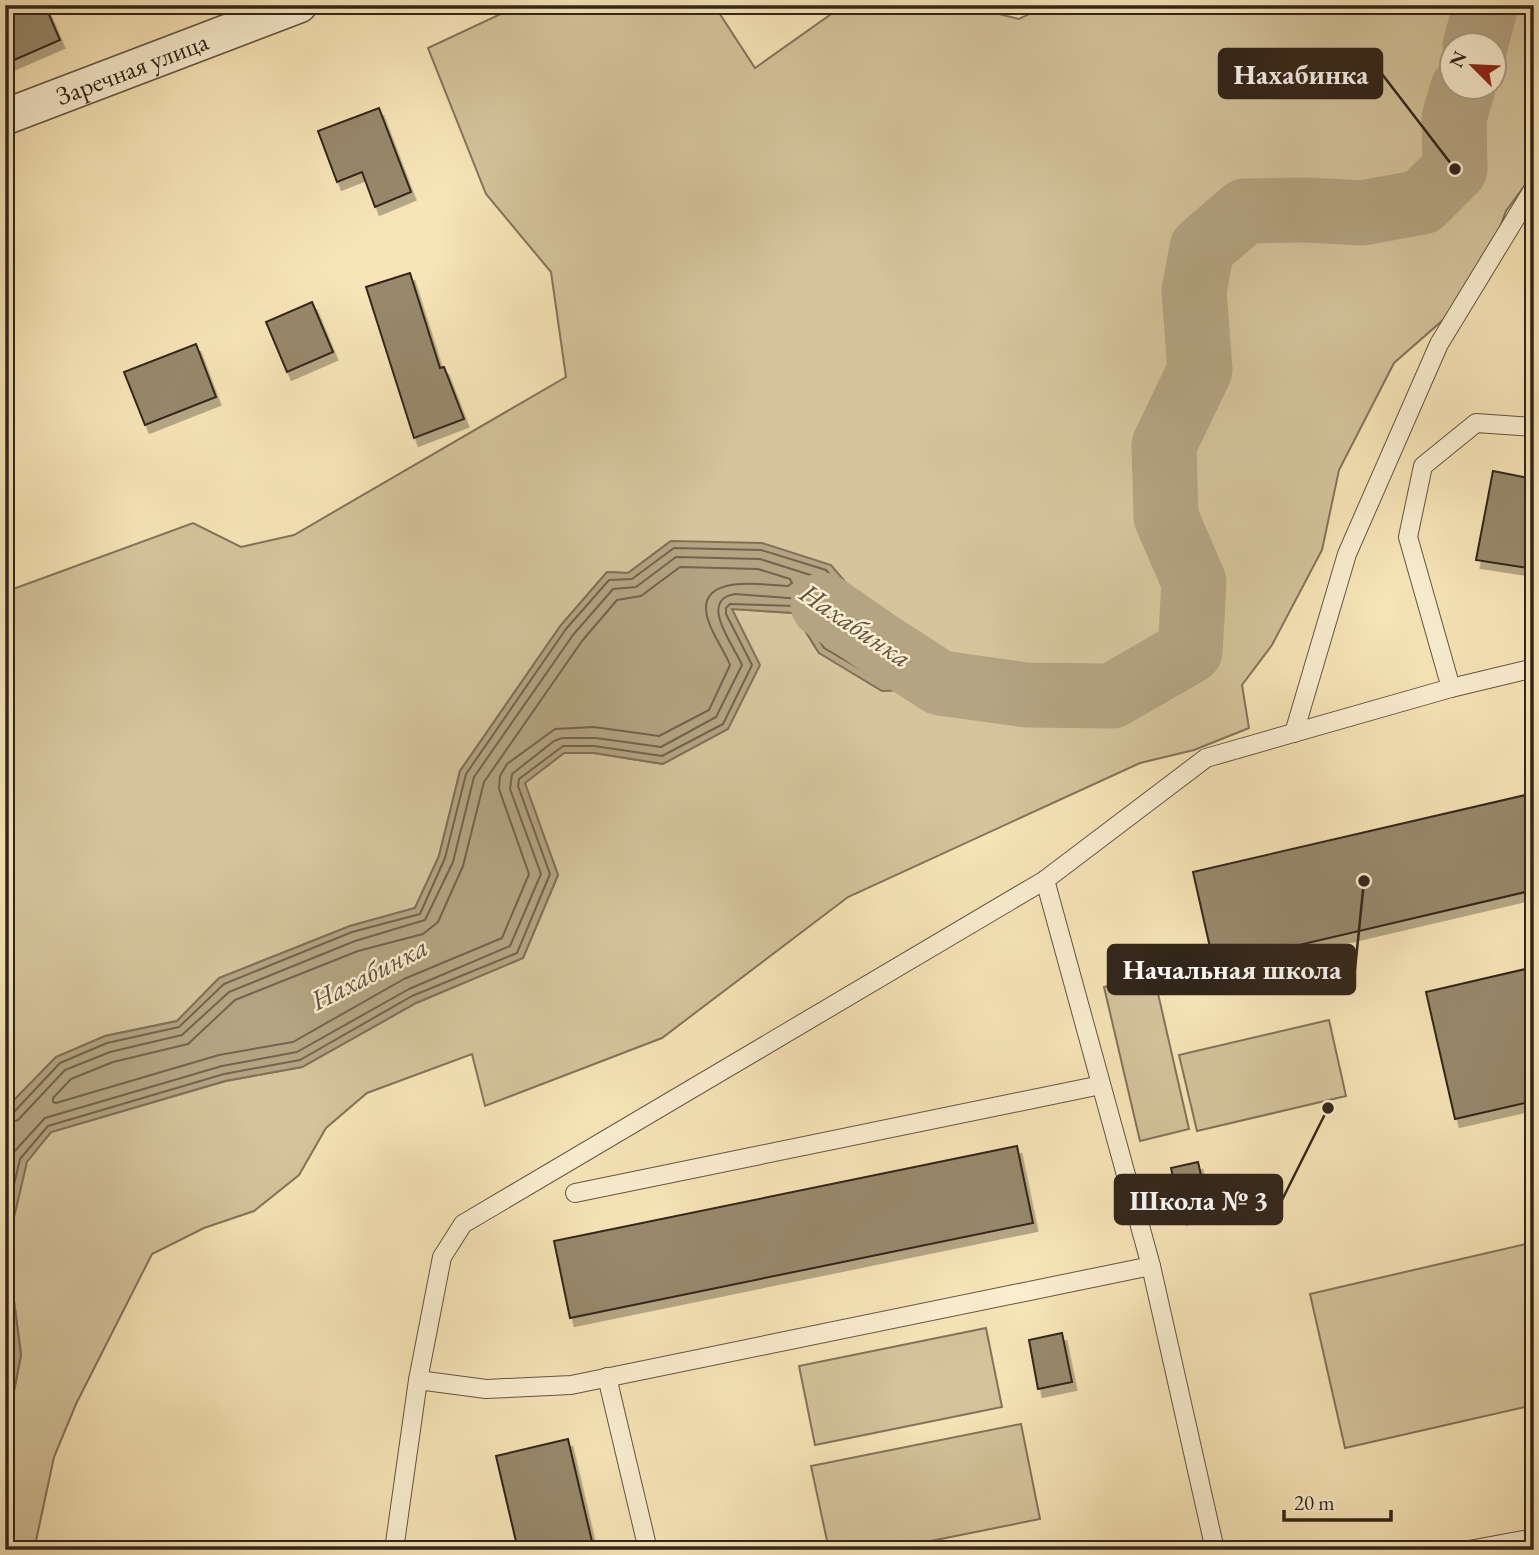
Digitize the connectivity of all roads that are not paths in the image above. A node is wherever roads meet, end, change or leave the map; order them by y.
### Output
1 (299, 5) edge
2 (5, 117) edge
3 (1534, 188) edge
4 (1534, 427) edge
5 (1534, 668) edge
6 (1451, 688) junction
7 (1294, 733) junction
8 (1045, 880) junction
9 (1101, 1085) junction
10 (575, 1193) dead end
11 (1151, 1266) junction
12 (607, 1377) junction
13 (418, 1380) junction
14 (394, 1550) edge
15 (648, 1550) edge
16 (1214, 1550) edge
17 (1469, 1550) edge
18 (1525, 1550) edge

1 - 2 street, Заречная улица
3 - 7 lane
4 - 6 lane
5 - 6 lane
6 - 7 lane
7 - 8 lane
8 - 9 lane
8 - 13 lane
9 - 10 lane
9 - 11 lane
11 - 12 lane
11 - 16 lane
12 - 13 lane
12 - 15 lane
13 - 14 lane
17 - 18 lane

